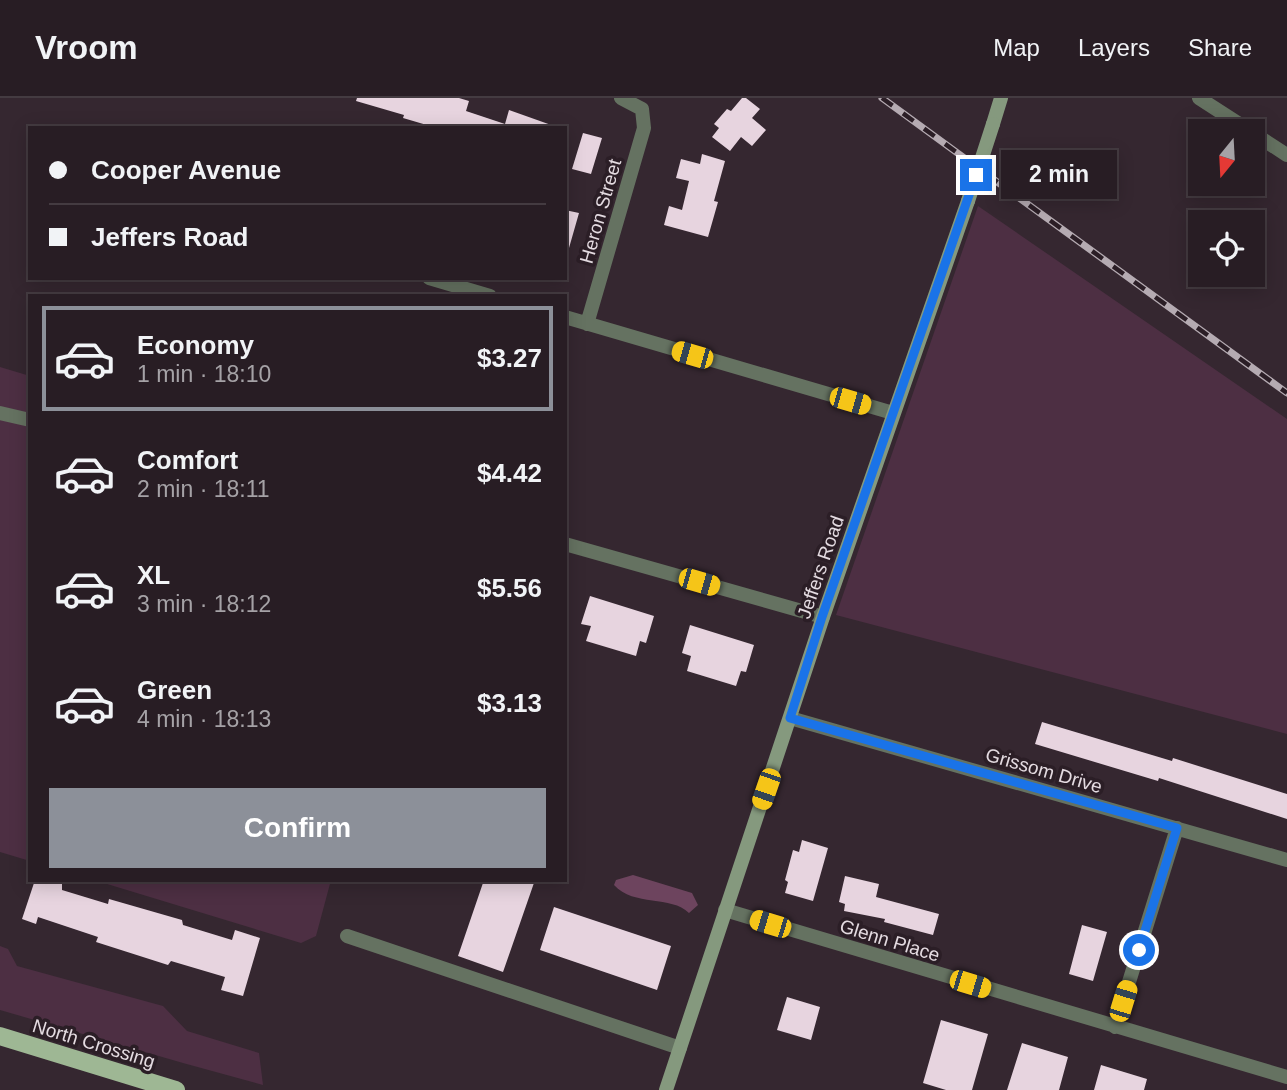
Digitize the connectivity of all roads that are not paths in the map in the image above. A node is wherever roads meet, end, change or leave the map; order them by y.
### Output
1 (621, 98) edge
2 (1001, 98) edge
3 (1199, 98) edge
4 (1232, 119) edge
5 (1265, 141) edge
6 (1287, 155) edge
7 (436, 280) edge
8 (483, 294) edge
9 (567, 318) edge
10 (587, 324) junction
11 (0, 414) edge
12 (893, 414) junction
13 (28, 420) edge
14 (567, 545) edge
15 (822, 617) junction
16 (790, 718) junction
17 (1177, 828) junction
18 (1287, 860) edge
19 (725, 910) junction
20 (347, 936) dead end
21 (1115, 1027) junction
22 (0, 1036) edge
23 (680, 1048) junction
24 (1287, 1077) edge
25 (176, 1090) edge
26 (666, 1090) edge

1 - 10 street, Heron Street
2 - 12 main road, Jeffers Road, bridge
3 - 4 street
5 - 6 street
7 - 8 street
9 - 10 street
10 - 12 street
11 - 13 street
12 - 15 main road, Jeffers Road
14 - 15 street
15 - 16 main road, Jeffers Road
16 - 17 street, Grissom Drive
16 - 19 main road, Jeffers Road
17 - 18 street, Grissom Drive
17 - 21 street
19 - 21 street, Glenn Place
19 - 23 main road, Jeffers Road
20 - 23 street
21 - 24 street, Glenn Place
22 - 25 main road, North Crossing
23 - 26 main road, Jeffers Road

